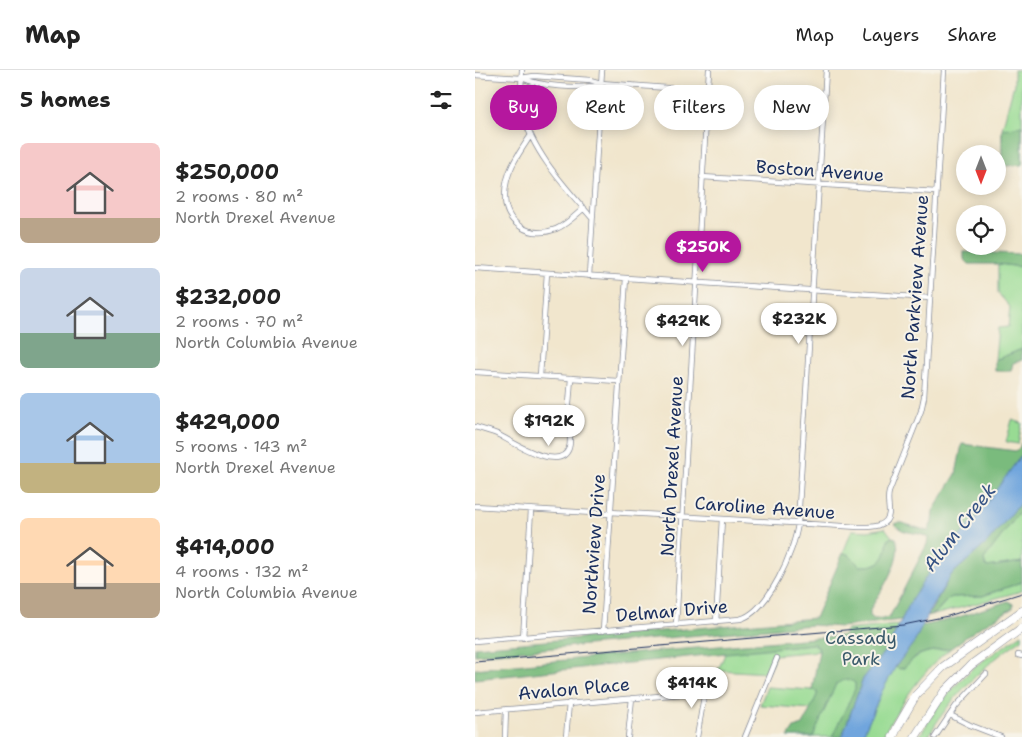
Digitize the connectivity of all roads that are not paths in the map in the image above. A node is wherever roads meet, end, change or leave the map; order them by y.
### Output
1 (522, 70) edge
2 (602, 70) edge
3 (709, 70) edge
4 (826, 70) edge
5 (943, 70) edge
6 (475, 75) edge
7 (521, 78) junction
8 (601, 83) junction
9 (708, 85) edge
10 (654, 87) edge
11 (705, 130) edge
12 (531, 135) junction
13 (702, 177) junction
14 (819, 185) junction
15 (936, 192) junction
16 (584, 208) junction
17 (593, 218) junction
18 (475, 268) edge
19 (547, 273) junction
20 (589, 276) junction
21 (626, 278) junction
22 (696, 283) junction
23 (813, 290) junction
24 (930, 298) junction
25 (475, 372) edge
26 (540, 376) junction
27 (571, 378) junction
28 (619, 381) junction
29 (475, 428) edge
30 (475, 506) edge
31 (531, 510) junction
32 (610, 513) junction
33 (683, 516) junction
34 (722, 518) junction
35 (887, 520) joint
36 (798, 523) junction
37 (1022, 611) edge
38 (715, 622) junction
39 (676, 625) junction
40 (1022, 628) edge
41 (603, 631) junction
42 (523, 638) junction
43 (475, 641) edge
44 (777, 658) dead end
45 (986, 674) dead end
46 (706, 685) dead end
47 (705, 692) junction
48 (631, 698) junction
49 (913, 701) junction
50 (569, 704) junction
51 (506, 709) junction
52 (475, 712) edge
53 (950, 715) junction
54 (505, 737) edge
55 (567, 737) edge
56 (628, 737) edge
57 (697, 737) edge
58 (745, 737) edge
59 (887, 737) edge
60 (893, 737) edge
61 (915, 737) edge
62 (935, 737) edge
63 (1001, 737) edge

1 - 7 street
2 - 8 street
3 - 9 street, North Drexel Avenue
4 - 14 street
5 - 15 street, North Parkview Avenue
6 - 7 street
7 - 8 street
7 - 12 street
8 - 10 street
8 - 17 street
11 - 13 street, North Drexel Avenue
12 - 16 street
12 - 16 street
13 - 14 street, Boston Avenue
13 - 22 street, North Drexel Avenue
14 - 15 street, Boston Avenue
14 - 23 street
15 - 24 street, North Parkview Avenue
16 - 17 street
17 - 20 street
18 - 19 street
19 - 20 street
19 - 26 street
20 - 21 street
21 - 22 street
21 - 28 street, Northview Drive
22 - 23 street
22 - 33 street, North Drexel Avenue
23 - 24 street
23 - 36 street
24 - 35 street, North Parkview Avenue
25 - 26 street
26 - 27 street
27 - 28 street
27 - 29 street
28 - 32 street, Northview Drive
30 - 31 street, Caroline Avenue
31 - 32 street, Caroline Avenue
31 - 42 street
32 - 33 street, Caroline Avenue
32 - 41 street, Northview Drive
33 - 34 street, Caroline Avenue
33 - 39 street, North Drexel Avenue
34 - 36 street, Caroline Avenue
34 - 38 street
35 - 36 street, Caroline Avenue
36 - 38 street, Delmar Drive
37 - 49 highway
38 - 39 street, Delmar Drive
39 - 41 street, Delmar Drive
40 - 61 highway
41 - 42 street, Delmar Drive
42 - 43 street, Delmar Drive
44 - 58 street
45 - 53 street
46 - 47 street
47 - 48 street, Avalon Place
47 - 57 street
48 - 50 street, Avalon Place
48 - 56 street
49 - 59 highway
49 - 60 highway
50 - 51 street, Avalon Place
50 - 55 street
51 - 52 street, Avalon Place
51 - 54 street
53 - 62 street
53 - 63 street

